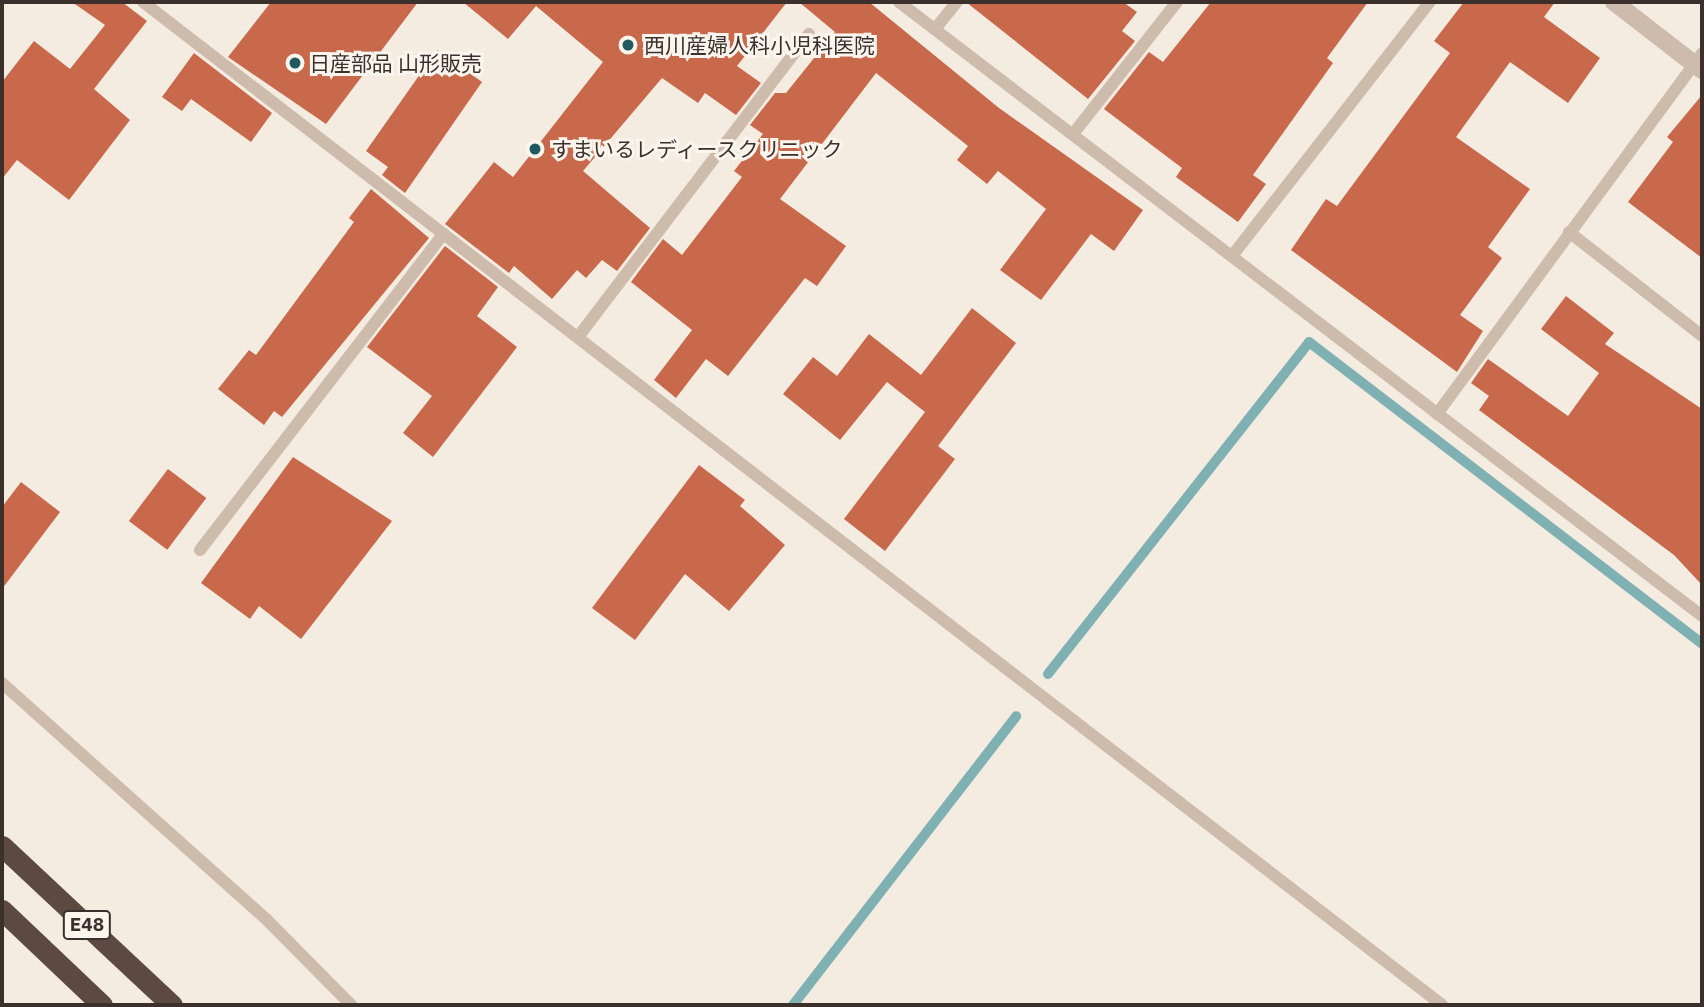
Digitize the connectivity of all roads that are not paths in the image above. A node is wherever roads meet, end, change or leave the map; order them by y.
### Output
1 (143, 2) edge
2 (899, 2) edge
3 (957, 2) edge
4 (1177, 2) edge
5 (1430, 2) edge
6 (1614, 2) edge
7 (936, 29) junction
8 (809, 34) dead end
9 (1700, 62) edge
10 (1073, 134) junction
11 (1569, 233) junction
12 (443, 234) junction
13 (1232, 256) junction
14 (578, 337) junction
15 (1702, 337) edge
16 (1437, 414) junction
17 (200, 550) dead end
18 (1702, 616) edge
19 (2, 683) edge
20 (2, 846) edge
21 (2, 910) edge
22 (102, 1005) edge
23 (172, 1005) edge
24 (351, 1005) edge
25 (1442, 1005) edge

1 - 12 lane
2 - 7 lane
3 - 7 lane
4 - 10 lane
5 - 13 lane
6 - 9 street
7 - 10 lane
8 - 14 lane
9 - 11 lane
10 - 13 lane
11 - 15 lane
11 - 16 lane
12 - 14 lane
12 - 17 lane
13 - 16 lane
14 - 25 lane
16 - 18 lane
19 - 24 lane
20 - 23 highway, E48
21 - 22 highway, E48

